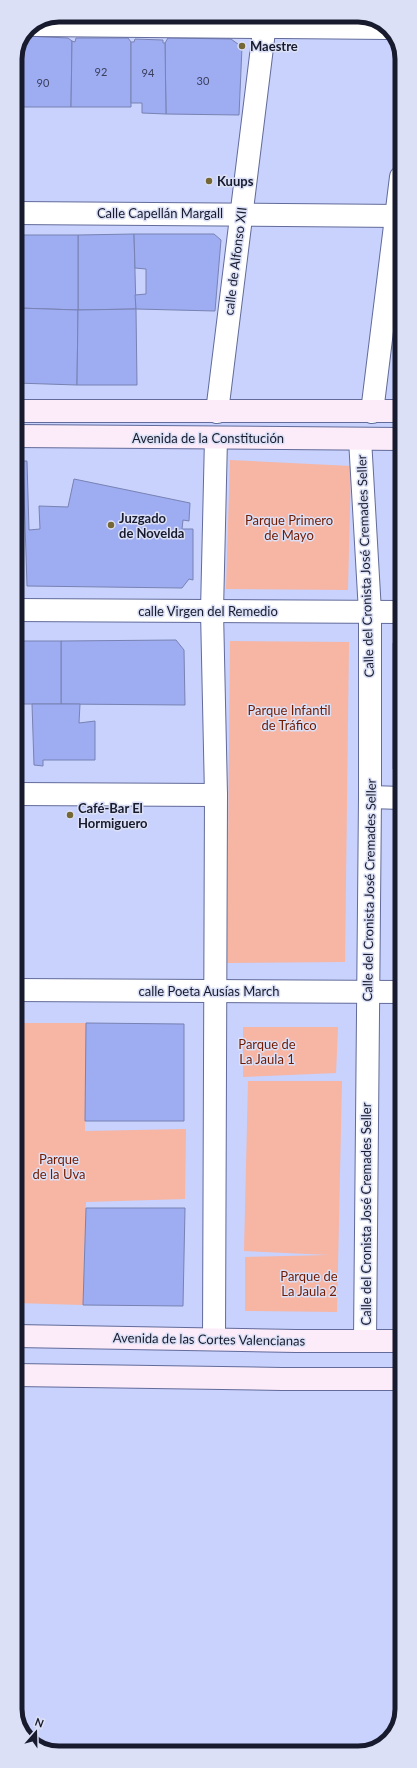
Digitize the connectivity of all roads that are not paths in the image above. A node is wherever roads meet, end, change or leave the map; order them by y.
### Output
1 (208, 22) edge
2 (265, 22) edge
3 (283, 22) edge
4 (46, 25) edge
5 (377, 27) edge
6 (22, 213) edge
7 (241, 214) junction
8 (395, 216) edge
9 (395, 245) edge
10 (22, 411) edge
11 (395, 411) edge
12 (217, 412) junction
13 (372, 412) junction
14 (22, 436) edge
15 (216, 438) junction
16 (360, 439) junction
17 (395, 439) edge
18 (22, 610) edge
19 (212, 611) junction
20 (370, 612) junction
21 (395, 612) edge
22 (22, 794) edge
23 (216, 795) junction
24 (370, 797) junction
25 (395, 798) edge
26 (22, 990) edge
27 (214, 991) junction
28 (367, 992) junction
29 (395, 992) edge
30 (22, 1336) edge
31 (214, 1339) junction
32 (365, 1341) junction
33 (395, 1341) edge
34 (22, 1375) edge
35 (395, 1379) edge

1 - 4 street
2 - 7 street, calle de Alfonso XII
3 - 5 street
6 - 7 street, Calle Capellán Margall
7 - 8 street, Calle Capellán Margall
7 - 12 street, calle de Alfonso XII
9 - 13 street
10 - 12 street, Avenida de la Constitución
11 - 13 street, Avenida de la Constitución
12 - 13 street, Avenida de la Constitución
14 - 15 street, Avenida de la Constitución
15 - 16 street, Avenida de la Constitución
15 - 19 street
16 - 17 street, Avenida de la Constitución
16 - 20 street, Calle del Cronista José Cremades Seller
18 - 19 street, calle Virgen del Remedio
19 - 20 street, calle Virgen del Remedio
19 - 23 street
20 - 21 street, calle Virgen del Remedio
20 - 24 street, Calle del Cronista José Cremades Seller
22 - 23 street
23 - 27 street
24 - 25 street
24 - 28 street, Calle del Cronista José Cremades Seller
26 - 27 street, calle Poeta Ausías March
27 - 28 street, calle Poeta Ausías March
27 - 31 street
28 - 29 street, calle Poeta Ausías March
28 - 32 street, Calle del Cronista José Cremades Seller
30 - 31 street, Avenida de las Cortes Valencianas
31 - 32 street, Avenida de las Cortes Valencianas
32 - 33 street, Avenida de las Cortes Valencianas
34 - 35 street

